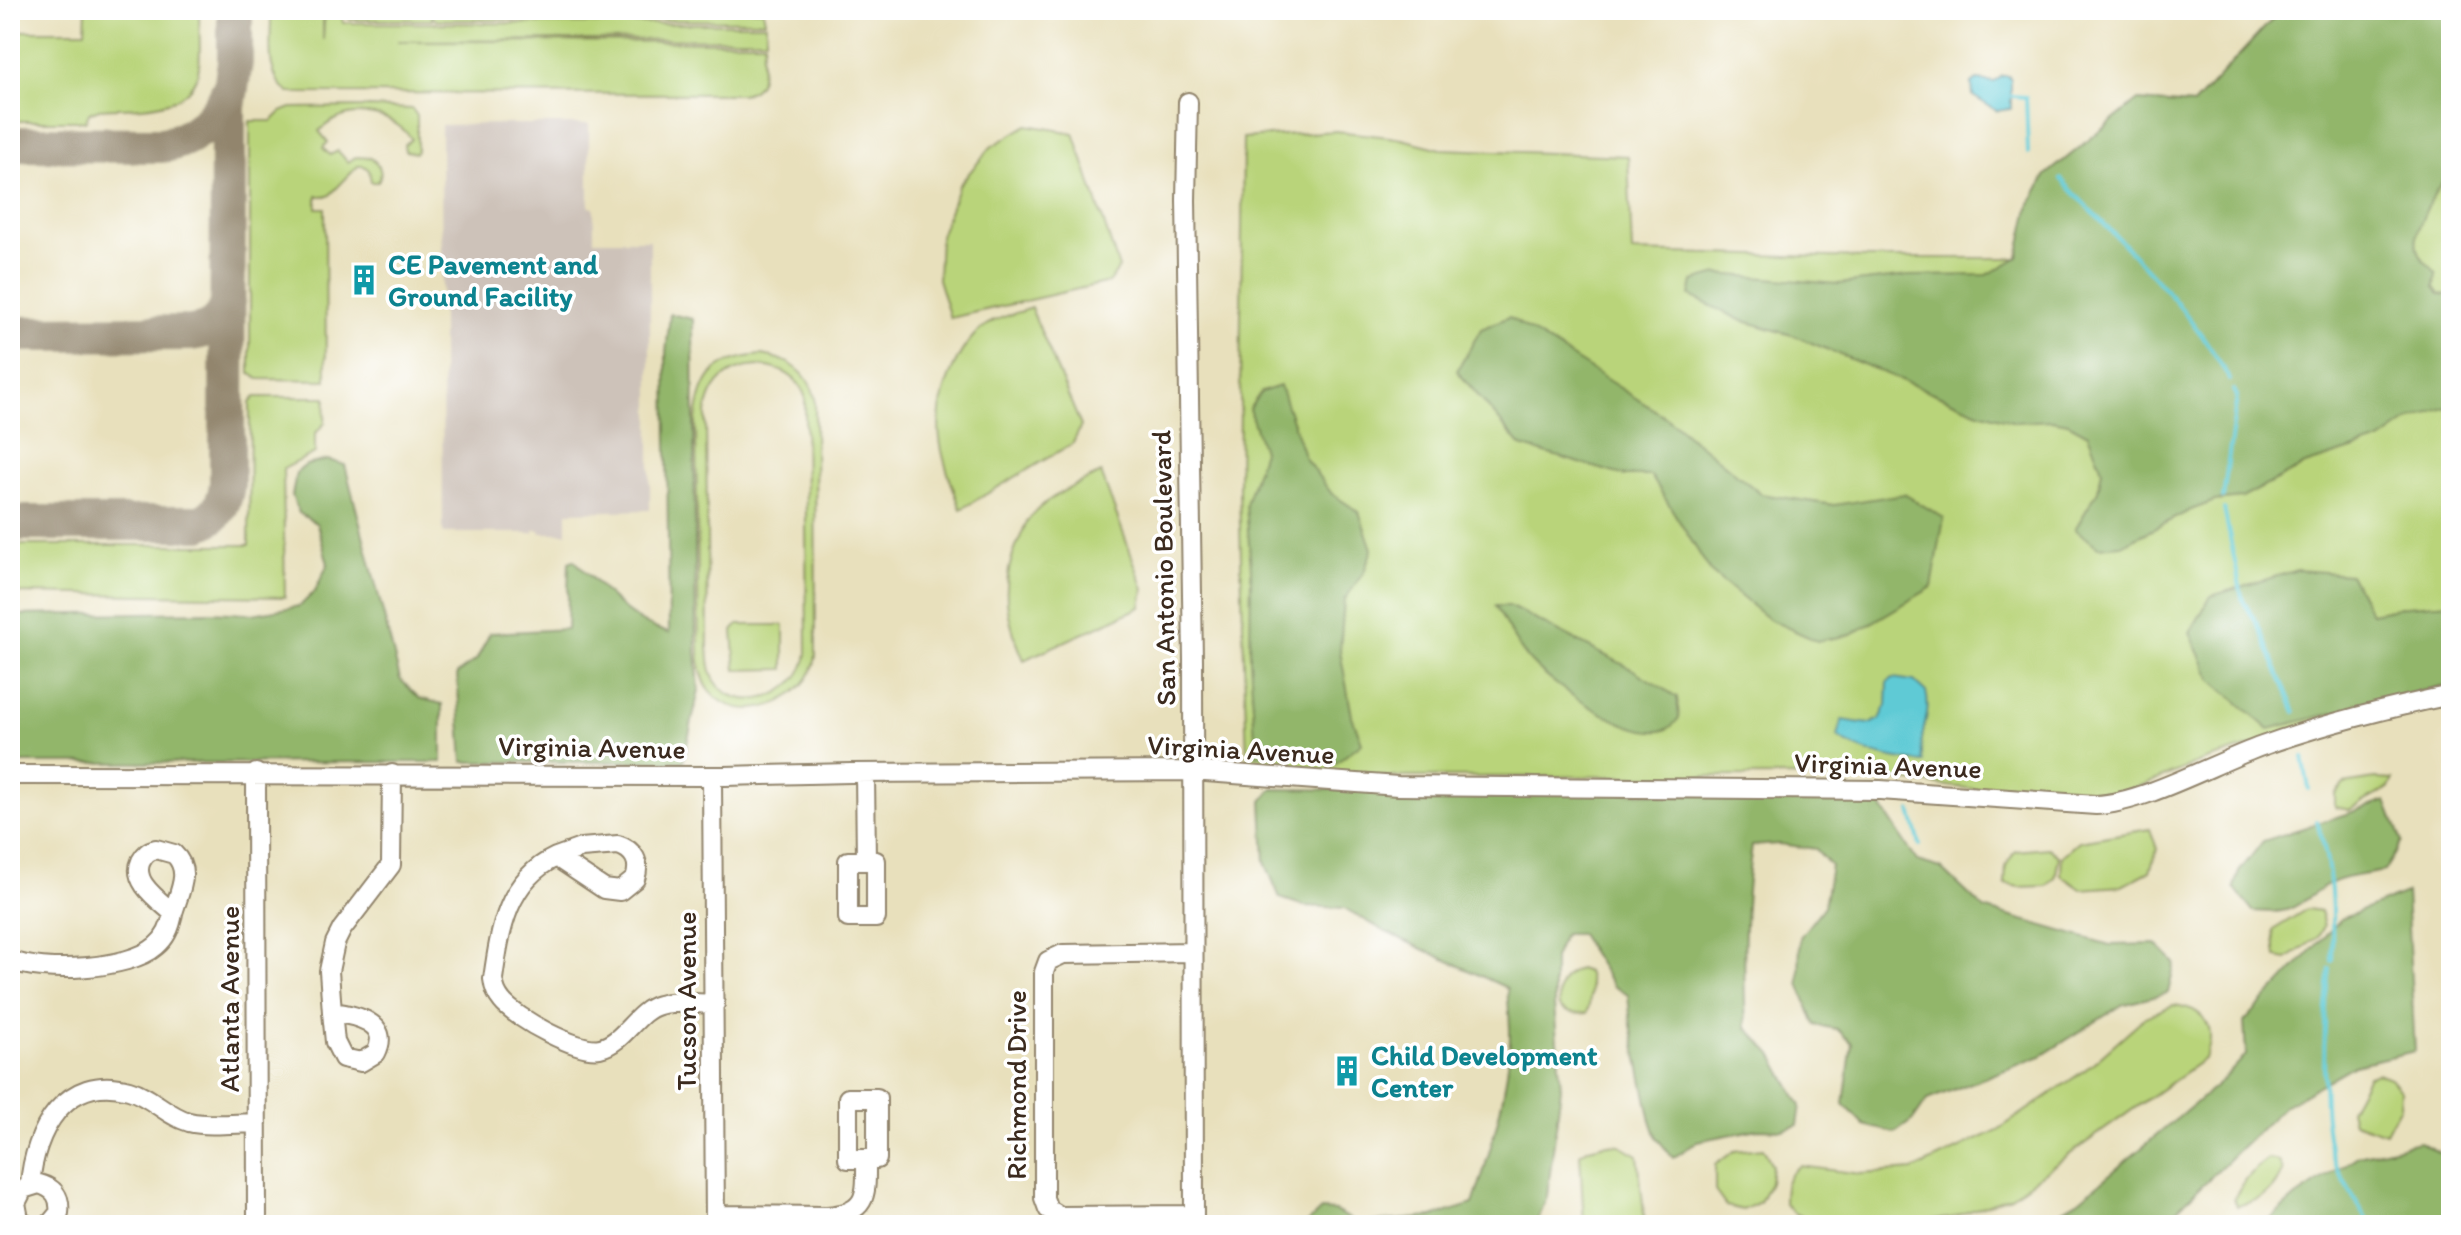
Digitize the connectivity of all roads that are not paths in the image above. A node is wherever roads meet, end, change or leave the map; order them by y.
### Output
1 (1188, 102) dead end
2 (2451, 695) edge
3 (1192, 771) junction
4 (256, 773) junction
5 (865, 773) junction
6 (392, 774) junction
7 (10, 775) edge
8 (712, 776) junction
9 (556, 857) dead end
10 (866, 861) dead end
11 (173, 913) dead end
12 (1193, 952) junction
13 (10, 960) edge
14 (715, 1004) junction
15 (332, 1012) dead end
16 (257, 1123) junction
17 (866, 1159) dead end
18 (30, 1185) junction
19 (715, 1220) edge
20 (1194, 1220) edge
21 (26, 1225) edge
22 (49, 1225) edge
23 (257, 1225) edge

1 - 3 street, San Antonio Boulevard
2 - 3 street, Virginia Avenue
3 - 5 street, Virginia Avenue
3 - 12 street, San Antonio Boulevard
4 - 6 street, Virginia Avenue
4 - 7 street, Virginia Avenue
4 - 16 street, Atlanta Avenue
5 - 8 street, Virginia Avenue
5 - 10 street
6 - 8 street, Virginia Avenue
6 - 15 street
8 - 14 street, Tucson Avenue
9 - 14 street
11 - 13 street
12 - 20 street, San Antonio Boulevard
12 - 20 street, Richmond Drive
14 - 19 street, Tucson Avenue
16 - 18 street
16 - 23 street, Atlanta Avenue
17 - 19 street
18 - 21 street
18 - 22 street

